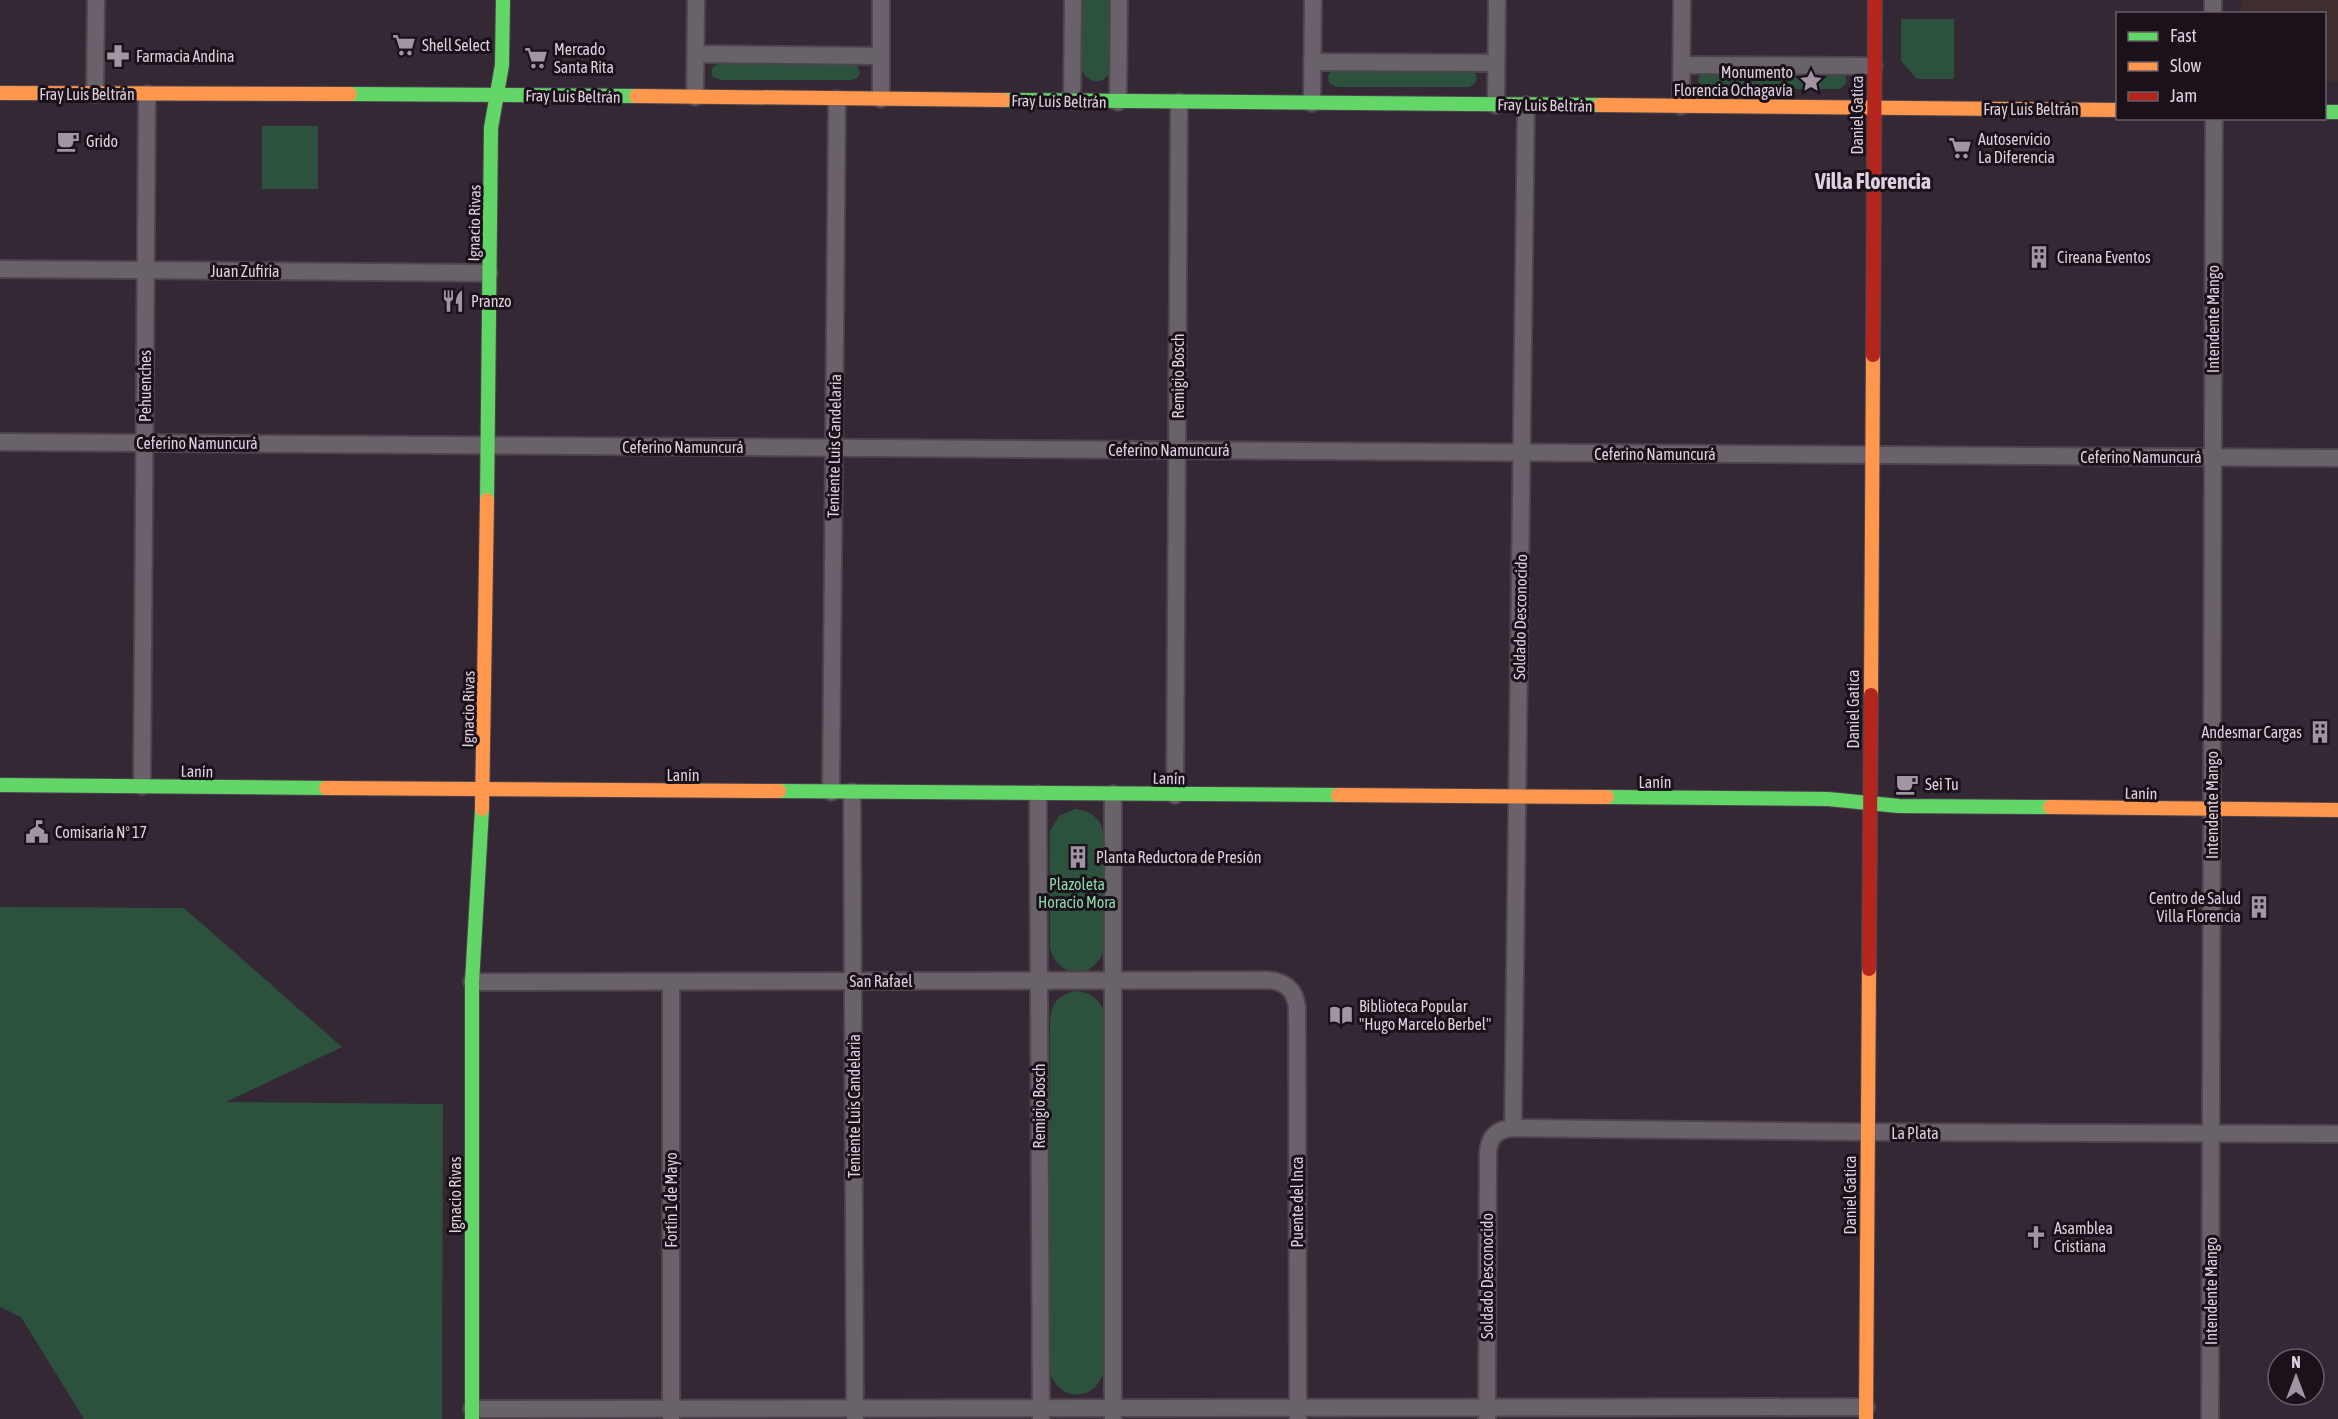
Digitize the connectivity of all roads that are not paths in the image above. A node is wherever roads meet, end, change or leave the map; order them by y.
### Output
1 (96, 0) edge
2 (503, 0) edge
3 (696, 0) edge
4 (881, 0) edge
5 (1073, 0) edge
6 (1119, 0) edge
7 (1312, 0) edge
8 (1497, 0) edge
9 (1682, 0) edge
10 (1875, 0) edge
11 (696, 54) junction
12 (881, 56) junction
13 (1312, 62) junction
14 (1496, 63) junction
15 (1682, 64) junction
16 (1874, 66) junction
17 (0, 93) edge
18 (95, 94) junction
19 (147, 94) junction
20 (496, 95) junction
21 (696, 97) junction
22 (837, 99) junction
23 (881, 99) junction
24 (1072, 101) junction
25 (1118, 102) junction
26 (1179, 102) junction
27 (1312, 103) junction
28 (1496, 105) junction
29 (1526, 105) junction
30 (1681, 106) junction
31 (1874, 108) junction
32 (2116, 110) edge
33 (2214, 120) edge
34 (0, 269) edge
35 (146, 271) junction
36 (489, 273) junction
37 (0, 442) edge
38 (144, 443) junction
39 (488, 445) junction
40 (834, 448) junction
41 (1177, 450) junction
42 (1522, 453) junction
43 (1871, 455) junction
44 (2213, 458) junction
45 (2338, 458) edge
46 (0, 785) edge
47 (142, 786) junction
48 (483, 790) junction
49 (831, 792) junction
50 (852, 792) junction
51 (1038, 794) junction
52 (1113, 794) junction
53 (1175, 795) junction
54 (1518, 797) junction
55 (1869, 804) junction
56 (2212, 810) junction
57 (2338, 810) edge
58 (1113, 980) junction
59 (853, 981) junction
60 (1039, 981) junction
61 (472, 982) junction
62 (671, 982) junction
63 (1289, 987) joint
64 (1513, 1128) junction
65 (1866, 1132) junction
66 (2211, 1134) junction
67 (2338, 1134) edge
68 (1494, 1135) joint
69 (1487, 1413) edge
70 (1671, 1413) edge
71 (1866, 1413) edge
72 (472, 1414) edge
73 (671, 1414) edge
74 (855, 1414) edge
75 (1041, 1414) edge
76 (1113, 1414) edge
77 (1298, 1414) edge
78 (2210, 1419) edge

1 - 18 street
2 - 20 main road, Ignacio Rivas
3 - 11 street
4 - 12 street
5 - 24 street
6 - 25 street
7 - 13 street
8 - 14 street
9 - 15 street
10 - 16 main road, Daniel Gatica
11 - 12 street
11 - 21 street
12 - 23 street
13 - 14 street
13 - 27 street
14 - 28 street
15 - 16 street
15 - 30 street
16 - 31 main road, Daniel Gatica
17 - 18 main road, Fray Luis Beltrán
18 - 19 main road, Fray Luis Beltrán
19 - 20 main road, Fray Luis Beltrán
19 - 35 street, Pehuenches
20 - 21 main road, Fray Luis Beltrán
20 - 36 main road, Ignacio Rivas
21 - 22 main road, Fray Luis Beltrán
22 - 23 main road, Fray Luis Beltrán
22 - 40 street, Teniente Luis Candelaria
23 - 24 main road, Fray Luis Beltrán
24 - 25 main road, Fray Luis Beltrán
25 - 26 main road, Fray Luis Beltrán
26 - 27 main road, Fray Luis Beltrán
26 - 41 street, Remigio Bosch
27 - 28 main road, Fray Luis Beltrán
28 - 29 main road, Fray Luis Beltrán
29 - 30 main road, Fray Luis Beltrán
29 - 42 street, Soldado Desconocido
30 - 31 main road, Fray Luis Beltrán
31 - 32 main road, Fray Luis Beltrán
31 - 43 main road, Daniel Gatica
33 - 44 street, Intendente Mango
34 - 35 street, Juan Zufiría
35 - 36 street, Juan Zufiría
35 - 38 street, Pehuenches
36 - 39 main road, Ignacio Rivas
37 - 38 street, Ceferino Namuncurá
38 - 39 street, Ceferino Namuncurá
38 - 47 street, Pehuenches
39 - 40 street, Ceferino Namuncurá
39 - 48 main road, Ignacio Rivas
40 - 41 street, Ceferino Namuncurá
40 - 49 street, Teniente Luis Candelaria
41 - 42 street, Ceferino Namuncurá
41 - 53 street, Remigio Bosch
42 - 43 street, Ceferino Namuncurá
42 - 54 street, Soldado Desconocido
43 - 44 street, Ceferino Namuncurá
43 - 55 main road, Daniel Gatica
44 - 45 street, Ceferino Namuncurá
44 - 56 street, Intendente Mango
46 - 47 main road, Lanín
47 - 48 main road, Lanín
48 - 49 main road, Lanín
48 - 61 main road, Ignacio Rivas
49 - 50 main road, Lanín
50 - 51 main road, Lanín
50 - 59 street, Teniente Luis Candelaria
51 - 52 main road, Lanín
51 - 60 street, Remigio Bosch
52 - 53 main road, Lanín
52 - 58 street
53 - 54 main road, Lanín
54 - 55 main road, Lanín
54 - 64 street, Soldado Desconocido
55 - 56 main road, Lanín
55 - 65 main road, Daniel Gatica
56 - 57 main road, Lanín
56 - 66 street, Intendente Mango
58 - 60 street, San Rafael
58 - 63 street, San Rafael
58 - 76 street
59 - 60 street, San Rafael
59 - 62 street, San Rafael
59 - 74 street, Teniente Luis Candelaria
60 - 75 street, Remigio Bosch
61 - 62 street, San Rafael
61 - 72 main road, Ignacio Rivas
62 - 73 street, Fortín 1 de Mayo
63 - 77 street, Puente del Inca
64 - 65 street, La Plata
64 - 68 street, La Plata
65 - 66 street, La Plata
65 - 71 main road, Daniel Gatica
66 - 67 street, La Plata
66 - 78 street, Intendente Mango
68 - 69 street, Soldado Desconocido
69 - 70 street
69 - 77 street
70 - 71 street
72 - 73 street
73 - 74 street
74 - 75 street
75 - 76 street
76 - 77 street

